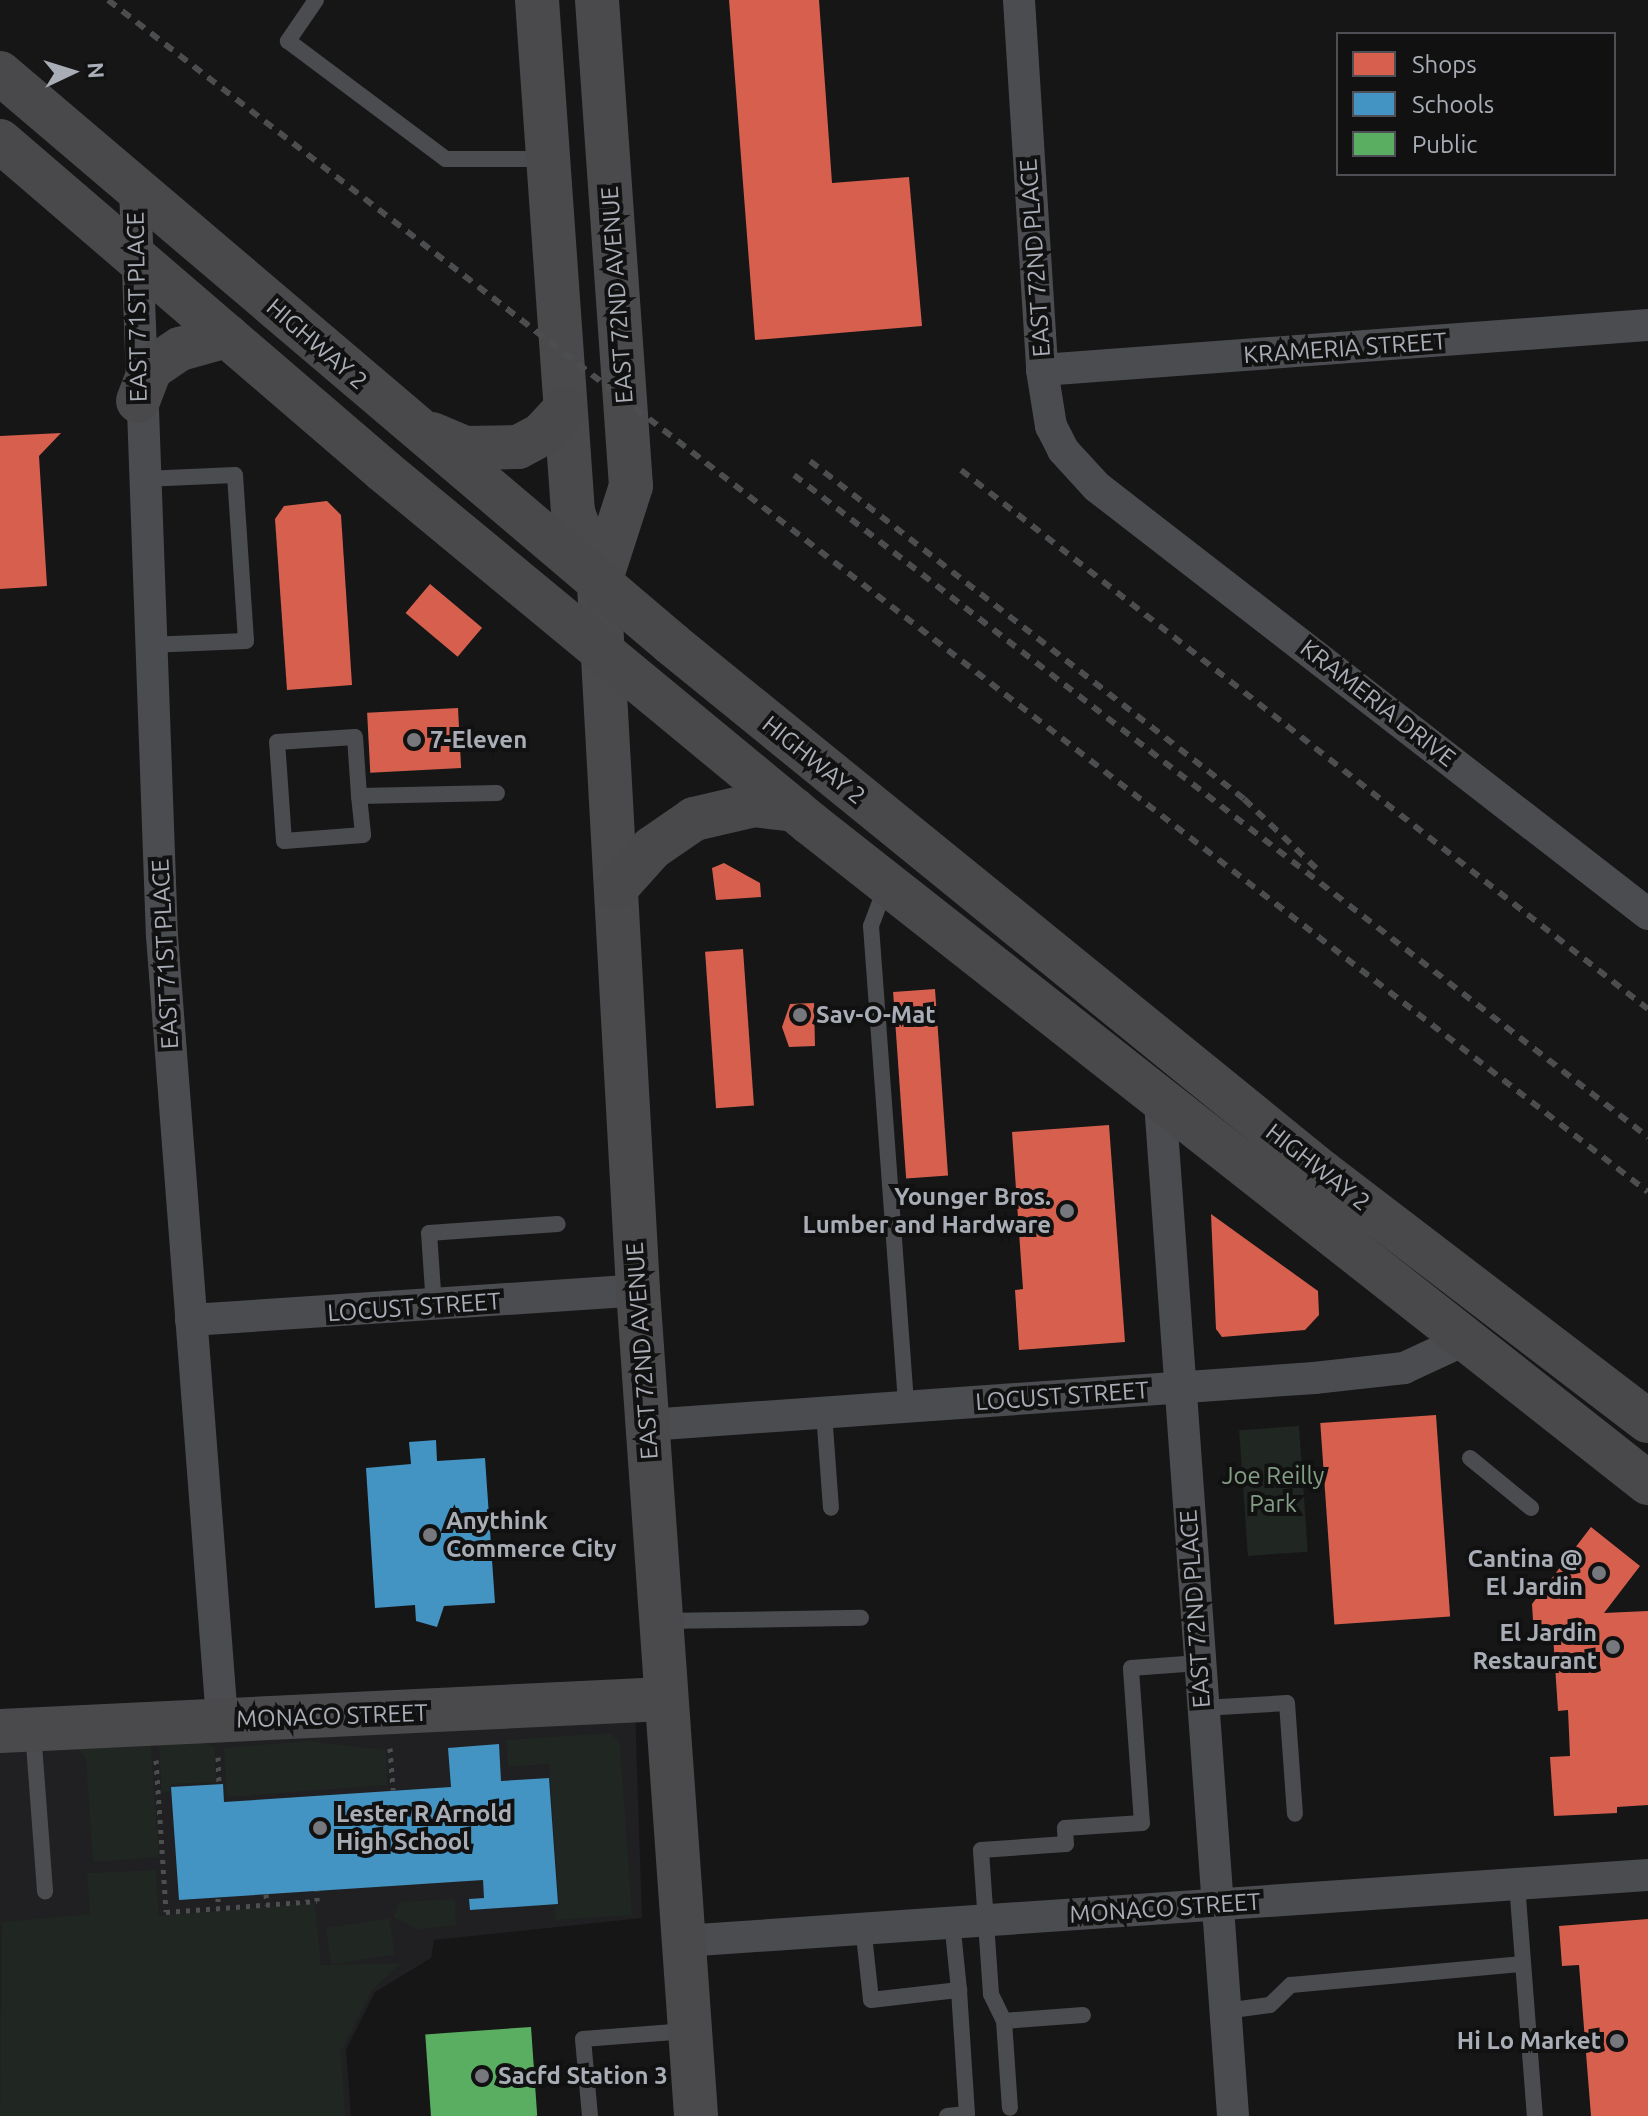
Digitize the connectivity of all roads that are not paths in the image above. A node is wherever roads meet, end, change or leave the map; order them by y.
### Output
1 (316, 0) edge
2 (537, 0) edge
3 (597, 0) edge
4 (1019, 0) edge
5 (0, 73) edge
6 (0, 141) edge
7 (547, 159) junction
8 (135, 187) junction
9 (134, 256) junction
10 (1648, 325) edge
11 (227, 336) junction
12 (1042, 370) junction
13 (138, 401) junction
14 (564, 410) junction
15 (407, 421) junction
16 (144, 479) junction
17 (1107, 494) joint
18 (599, 585) junction
19 (603, 649) junction
20 (149, 659) junction
21 (497, 793) dead end
22 (359, 796) junction
23 (795, 810) junction
24 (887, 885) junction
25 (616, 888) junction
26 (1642, 898) edge
27 (1160, 1102) junction
28 (558, 1224) dead end
29 (638, 1290) junction
30 (434, 1306) junction
31 (191, 1320) junction
32 (1469, 1338) junction
33 (1178, 1388) junction
34 (906, 1407) junction
35 (824, 1413) junction
36 (1648, 1421) edge
37 (648, 1425) junction
38 (1470, 1458) dead end
39 (1648, 1483) edge
40 (831, 1508) dead end
41 (1531, 1508) dead end
42 (861, 1618) dead end
43 (659, 1621) junction
44 (1199, 1663) junction
45 (664, 1699) junction
46 (1203, 1708) junction
47 (222, 1720) junction
48 (16, 1730) edge
49 (1295, 1814) dead end
50 (1648, 1875) edge
51 (1517, 1884) junction
52 (45, 1892) dead end
53 (1218, 1905) junction
54 (986, 1919) junction
55 (952, 1921) junction
56 (863, 1926) junction
57 (683, 1941) junction
58 (1523, 1964) junction
59 (959, 1990) junction
60 (1225, 2011) junction
61 (1083, 2015) dead end
62 (1004, 2021) junction
63 (687, 2031) junction
64 (1010, 2108) dead end
65 (590, 2116) edge
66 (696, 2116) edge
67 (947, 2116) edge
68 (1233, 2116) edge
69 (1535, 2116) edge

1 - 7 lane
2 - 7 main road, EAST 72ND AVENUE
3 - 18 main road, EAST 72ND AVENUE
4 - 12 street, EAST 72ND PLACE
5 - 8 main road, HIGHWAY 2
6 - 9 main road, HIGHWAY 2
7 - 14 main road, EAST 72ND AVENUE
8 - 9 street, EAST 71ST PLACE
8 - 15 main road, HIGHWAY 2
9 - 11 main road, HIGHWAY 2
9 - 13 street, EAST 71ST PLACE
10 - 12 street, KRAMERIA STREET
11 - 13 main road
11 - 19 main road, HIGHWAY 2
12 - 17 street, EAST 72ND PLACE
13 - 16 street, EAST 71ST PLACE
14 - 15 main road
14 - 18 main road, EAST 72ND AVENUE
15 - 18 main road, HIGHWAY 2
16 - 20 street, EAST 71ST PLACE
16 - 20 lane
17 - 26 street, KRAMERIA DRIVE
18 - 19 main road, EAST 72ND AVENUE
18 - 36 main road, HIGHWAY 2
19 - 23 main road, HIGHWAY 2
19 - 25 main road, EAST 72ND AVENUE
20 - 31 street, EAST 71ST PLACE
21 - 22 lane
22 - 22 lane
23 - 24 main road, HIGHWAY 2
23 - 25 main road
24 - 27 main road, HIGHWAY 2
24 - 34 lane
25 - 29 main road, EAST 72ND AVENUE
27 - 32 main road, HIGHWAY 2
27 - 33 street, EAST 72ND PLACE
28 - 30 lane
29 - 30 street, LOCUST STREET
29 - 37 main road, EAST 72ND AVENUE
30 - 31 street, LOCUST STREET
31 - 47 street, EAST 71ST PLACE
32 - 33 street, LOCUST STREET
32 - 39 main road, HIGHWAY 2
33 - 34 street, LOCUST STREET
33 - 44 street, EAST 72ND PLACE
34 - 35 street, LOCUST STREET
35 - 37 street, LOCUST STREET
35 - 40 lane
37 - 43 main road, EAST 72ND AVENUE
38 - 41 lane
42 - 43 lane
43 - 45 main road, EAST 72ND AVENUE
44 - 46 street, EAST 72ND PLACE
44 - 54 lane
45 - 47 main road, MONACO STREET
45 - 57 main road, EAST 72ND AVENUE
46 - 49 lane
46 - 53 street, EAST 72ND PLACE
47 - 48 main road, MONACO STREET
48 - 52 lane
50 - 51 street, MONACO STREET
51 - 53 street, MONACO STREET
51 - 58 lane
53 - 54 street, MONACO STREET
53 - 60 street, EAST 72ND PLACE
54 - 55 street, MONACO STREET
54 - 62 lane
55 - 56 street, MONACO STREET
55 - 59 lane
56 - 57 street, MONACO STREET
56 - 59 lane
57 - 63 main road, EAST 72ND AVENUE
58 - 60 lane
58 - 69 lane
59 - 67 lane
60 - 68 street, EAST 72ND PLACE
61 - 62 lane
62 - 64 lane
63 - 65 lane
63 - 66 main road, EAST 72ND AVENUE

